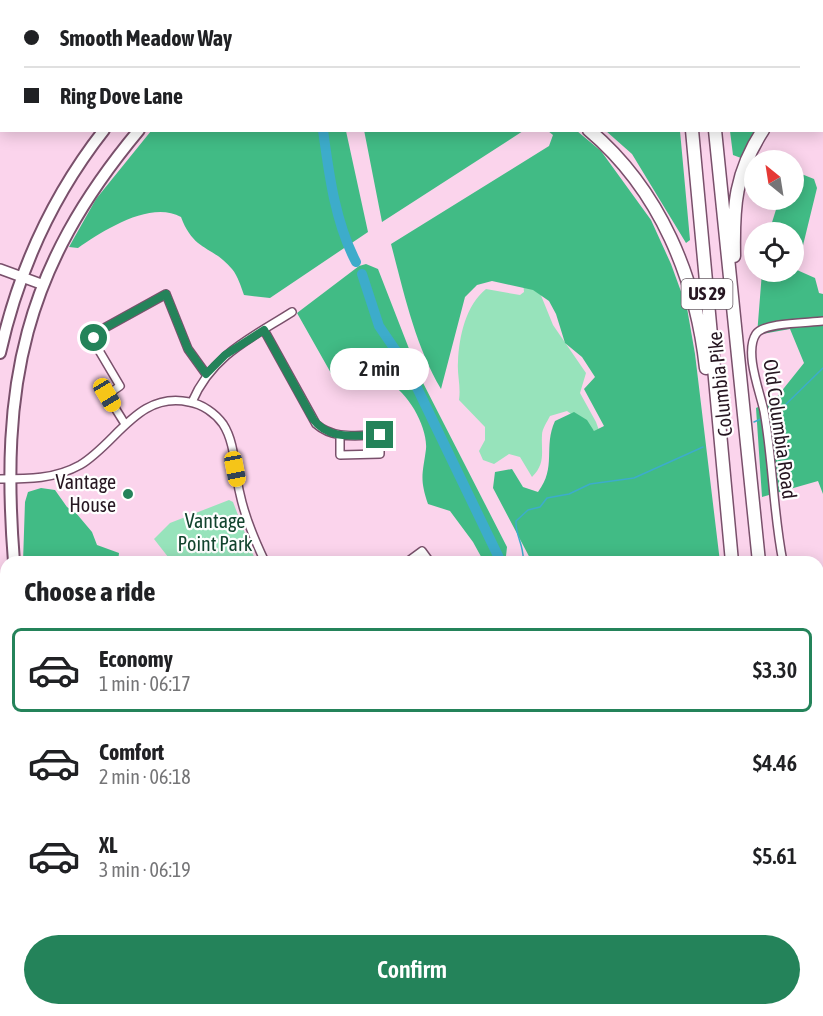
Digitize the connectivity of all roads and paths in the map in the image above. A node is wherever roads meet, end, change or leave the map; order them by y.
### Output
1 (103, 132) edge
2 (137, 132) edge
3 (591, 132) edge
4 (692, 132) edge
5 (715, 132) edge
6 (762, 132) edge
7 (0, 269) edge
8 (22, 278) junction
9 (41, 284) junction
10 (292, 312) dead end
11 (823, 321) edge
12 (264, 330) junction
13 (734, 338) junction
14 (0, 353) edge
15 (206, 374) junction
16 (192, 402) junction
17 (124, 424) junction
18 (340, 436) junction
19 (722, 457) junction
20 (4, 479) edge
21 (13, 556) edge
22 (263, 556) edge
23 (415, 556) edge
24 (426, 556) edge
25 (731, 556) edge
26 (758, 556) edge
27 (782, 556) edge

1 - 8 main road
2 - 9 main road
3 - 19 highway
4 - 19 highway, Columbia Pike / US 29
5 - 13 highway, Columbia Pike / US 29
6 - 13 highway
7 - 8 main road
8 - 9 main road
8 - 14 main road
9 - 20 main road
10 - 12 street
11 - 27 street, Old Columbia Road
12 - 15 street
12 - 18 street
13 - 26 highway, Columbia Pike / US 29
15 - 16 street
15 - 17 street
16 - 17 street
16 - 22 street
17 - 20 street
18 - 18 street
19 - 25 highway, Columbia Pike / US 29
20 - 21 main road
23 - 24 street

